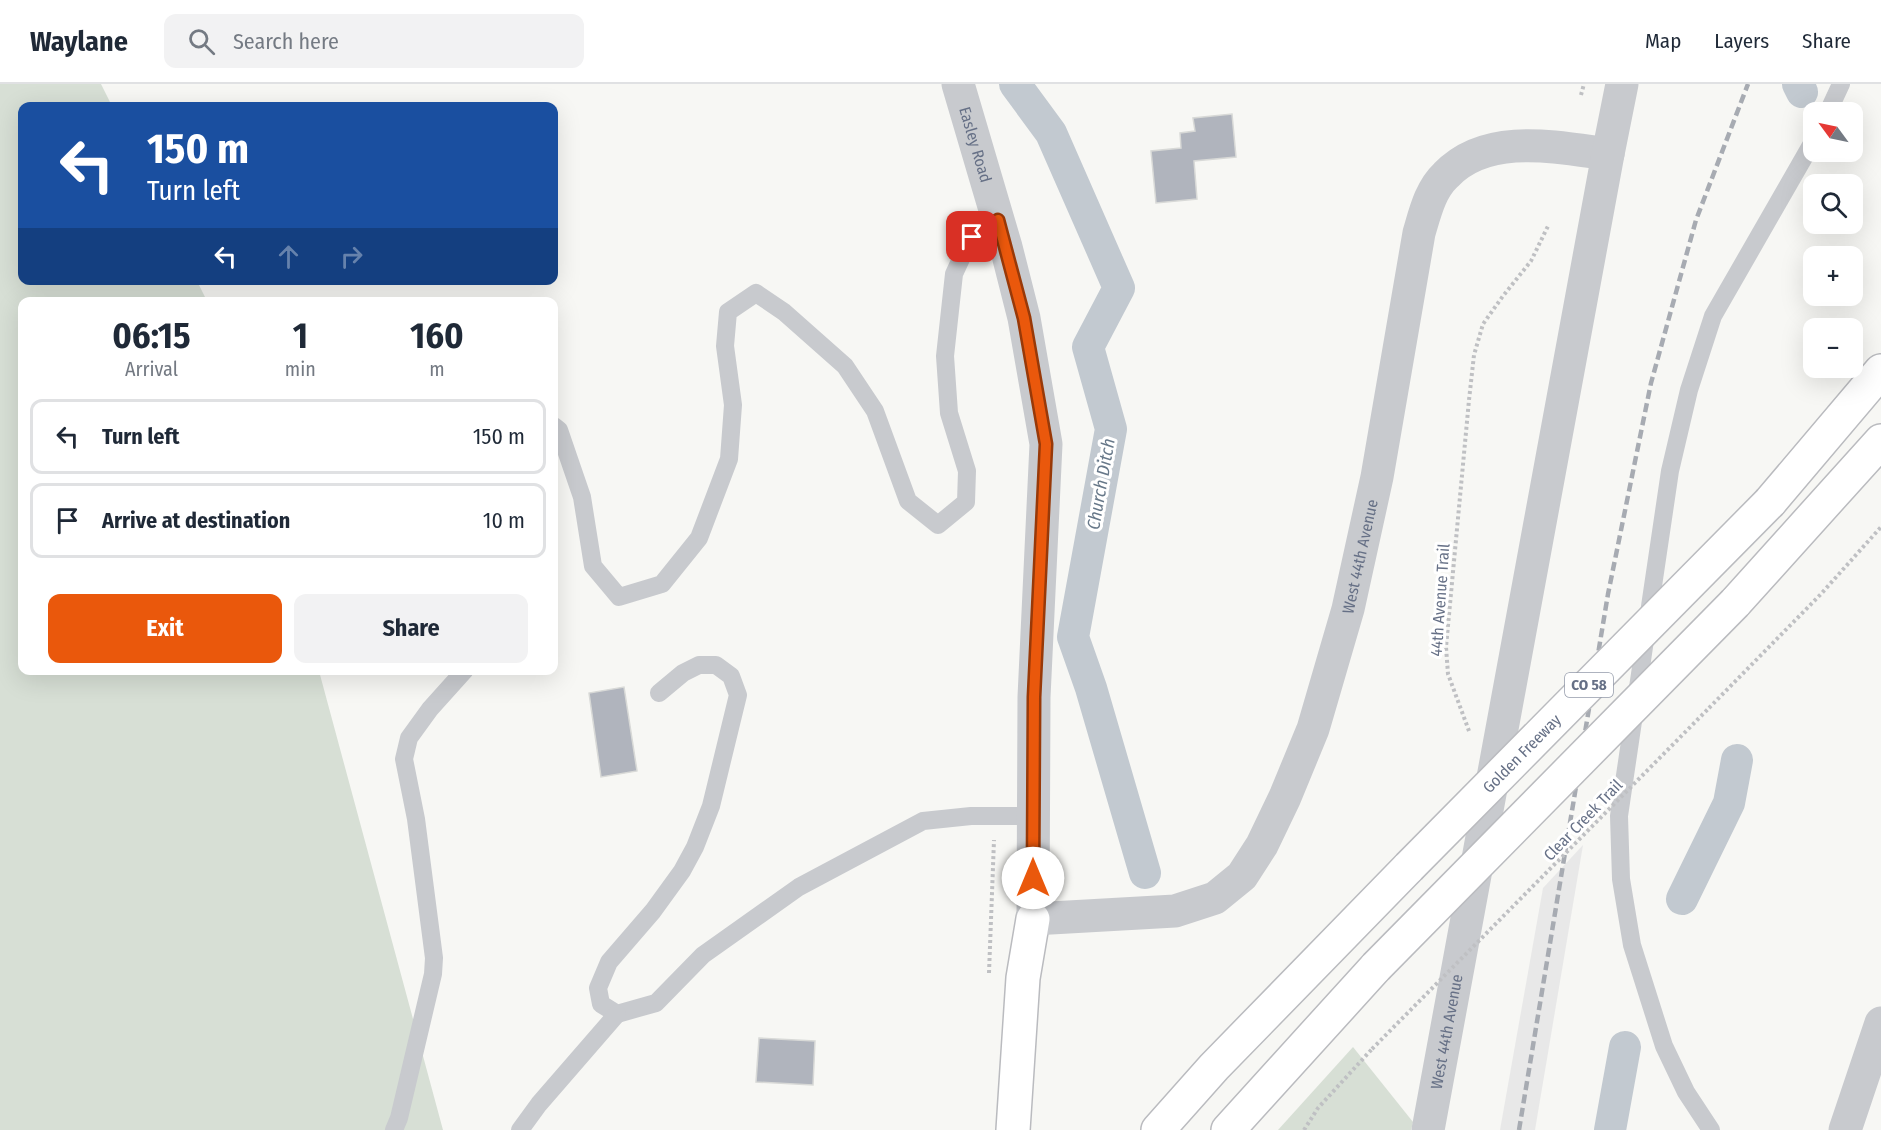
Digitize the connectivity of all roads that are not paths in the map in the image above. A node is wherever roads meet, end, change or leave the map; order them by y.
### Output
1 (957, 84) edge
2 (1622, 84) edge
3 (1841, 84) edge
4 (1833, 102) edge
5 (1608, 154) junction
6 (1803, 159) edge
7 (998, 220) junction
8 (1881, 371) edge
9 (558, 429) edge
10 (1881, 441) edge
11 (461, 675) edge
12 (659, 693) dead end
13 (1033, 816) junction
14 (1033, 919) junction
15 (617, 1014) junction
16 (1881, 1023) edge
17 (394, 1130) edge
18 (520, 1130) edge
19 (1013, 1130) edge
20 (1158, 1130) edge
21 (1228, 1130) edge
22 (1428, 1130) edge
23 (1711, 1130) edge
24 (1845, 1130) edge

1 - 7 street, Easley Road
2 - 5 street, West 44th Avenue
3 - 4 lane
5 - 14 street, West 44th Avenue
5 - 22 street, West 44th Avenue
6 - 23 lane
7 - 9 lane
7 - 13 street, Easley Road
8 - 20 highway, Golden Freeway / CO 58, bridge
10 - 21 highway, CO 58, bridge
11 - 17 lane
12 - 15 lane
13 - 14 street, Easley Road
13 - 15 lane
14 - 19 highway
15 - 18 lane
16 - 24 street

